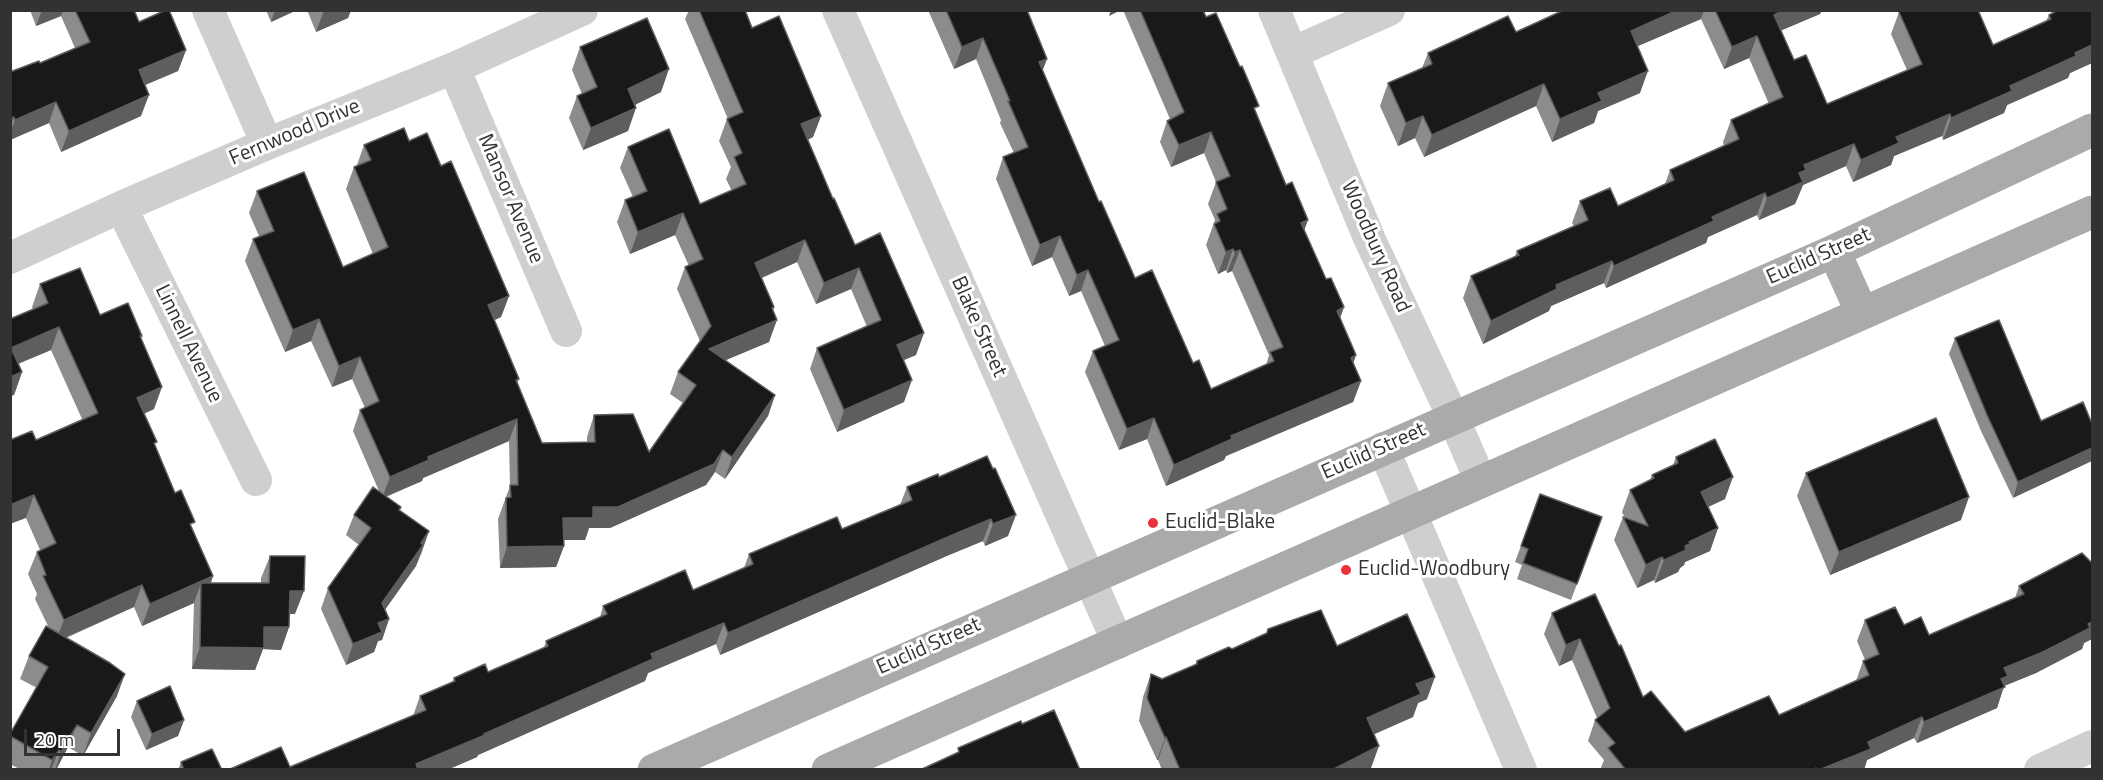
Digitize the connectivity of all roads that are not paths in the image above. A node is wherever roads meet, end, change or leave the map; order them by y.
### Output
1 (208, 10) edge
2 (582, 10) edge
3 (838, 10) edge
4 (1274, 10) edge
5 (1389, 10) edge
6 (1292, 53) junction
7 (454, 68) junction
8 (2092, 130) edge
9 (267, 144) junction
10 (121, 207) junction
11 (2092, 212) edge
12 (1834, 251) junction
13 (10, 258) edge
14 (1862, 313) junction
15 (566, 330) dead end
16 (1453, 417) junction
17 (1383, 448) junction
18 (256, 480) dead end
19 (1481, 482) junction
20 (1413, 512) junction
21 (1089, 577) junction
22 (1118, 643) junction
23 (2092, 746) edge
24 (697, 761) edge
25 (654, 770) edge
26 (828, 770) edge
27 (1521, 770) edge
28 (2040, 770) edge

1 - 9 street
2 - 7 street, Fernwood Drive
3 - 21 street, Blake Street
4 - 6 street, Woodbury Road
5 - 6 street
6 - 16 street, Woodbury Road
7 - 9 street, Fernwood Drive
7 - 15 street, Mansor Avenue
8 - 12 main road, Euclid Street
9 - 10 street, Fernwood Drive
10 - 13 street, Fernwood Drive
10 - 18 street, Linnell Avenue
11 - 14 main road
12 - 14 main road
12 - 16 main road, Euclid Street
14 - 19 main road
16 - 17 main road, Euclid Street
16 - 19 street, Woodbury Road
17 - 20 street
17 - 21 main road, Euclid Street
19 - 20 main road
20 - 22 main road
20 - 27 street
21 - 22 street, Blake Street
21 - 24 main road, Euclid Street
22 - 26 main road
23 - 28 street
24 - 25 main road, Euclid Street

